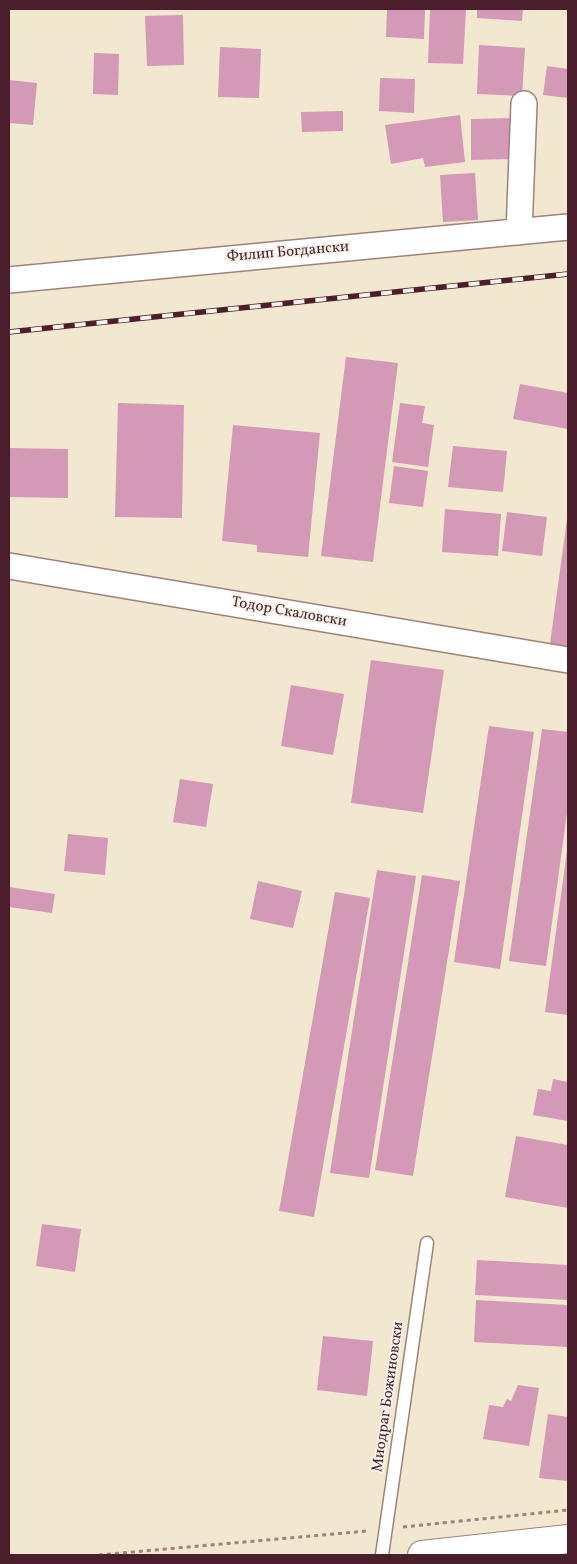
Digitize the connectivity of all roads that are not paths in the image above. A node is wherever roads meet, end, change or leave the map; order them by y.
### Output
1 (524, 104) dead end
2 (568, 227) edge
3 (519, 232) junction
4 (9, 280) edge
5 (9, 566) edge
6 (568, 660) edge
7 (427, 1243) dead end
8 (568, 1538) edge
9 (514, 1550) edge
10 (382, 1555) edge
11 (422, 1555) edge

1 - 3 street
2 - 3 street, Филип Богдански
3 - 4 street, Филип Богдански
5 - 6 street, Тодор Скаловски
7 - 10 lane, Миодраг Божиновски
8 - 9 main road
9 - 11 main road

